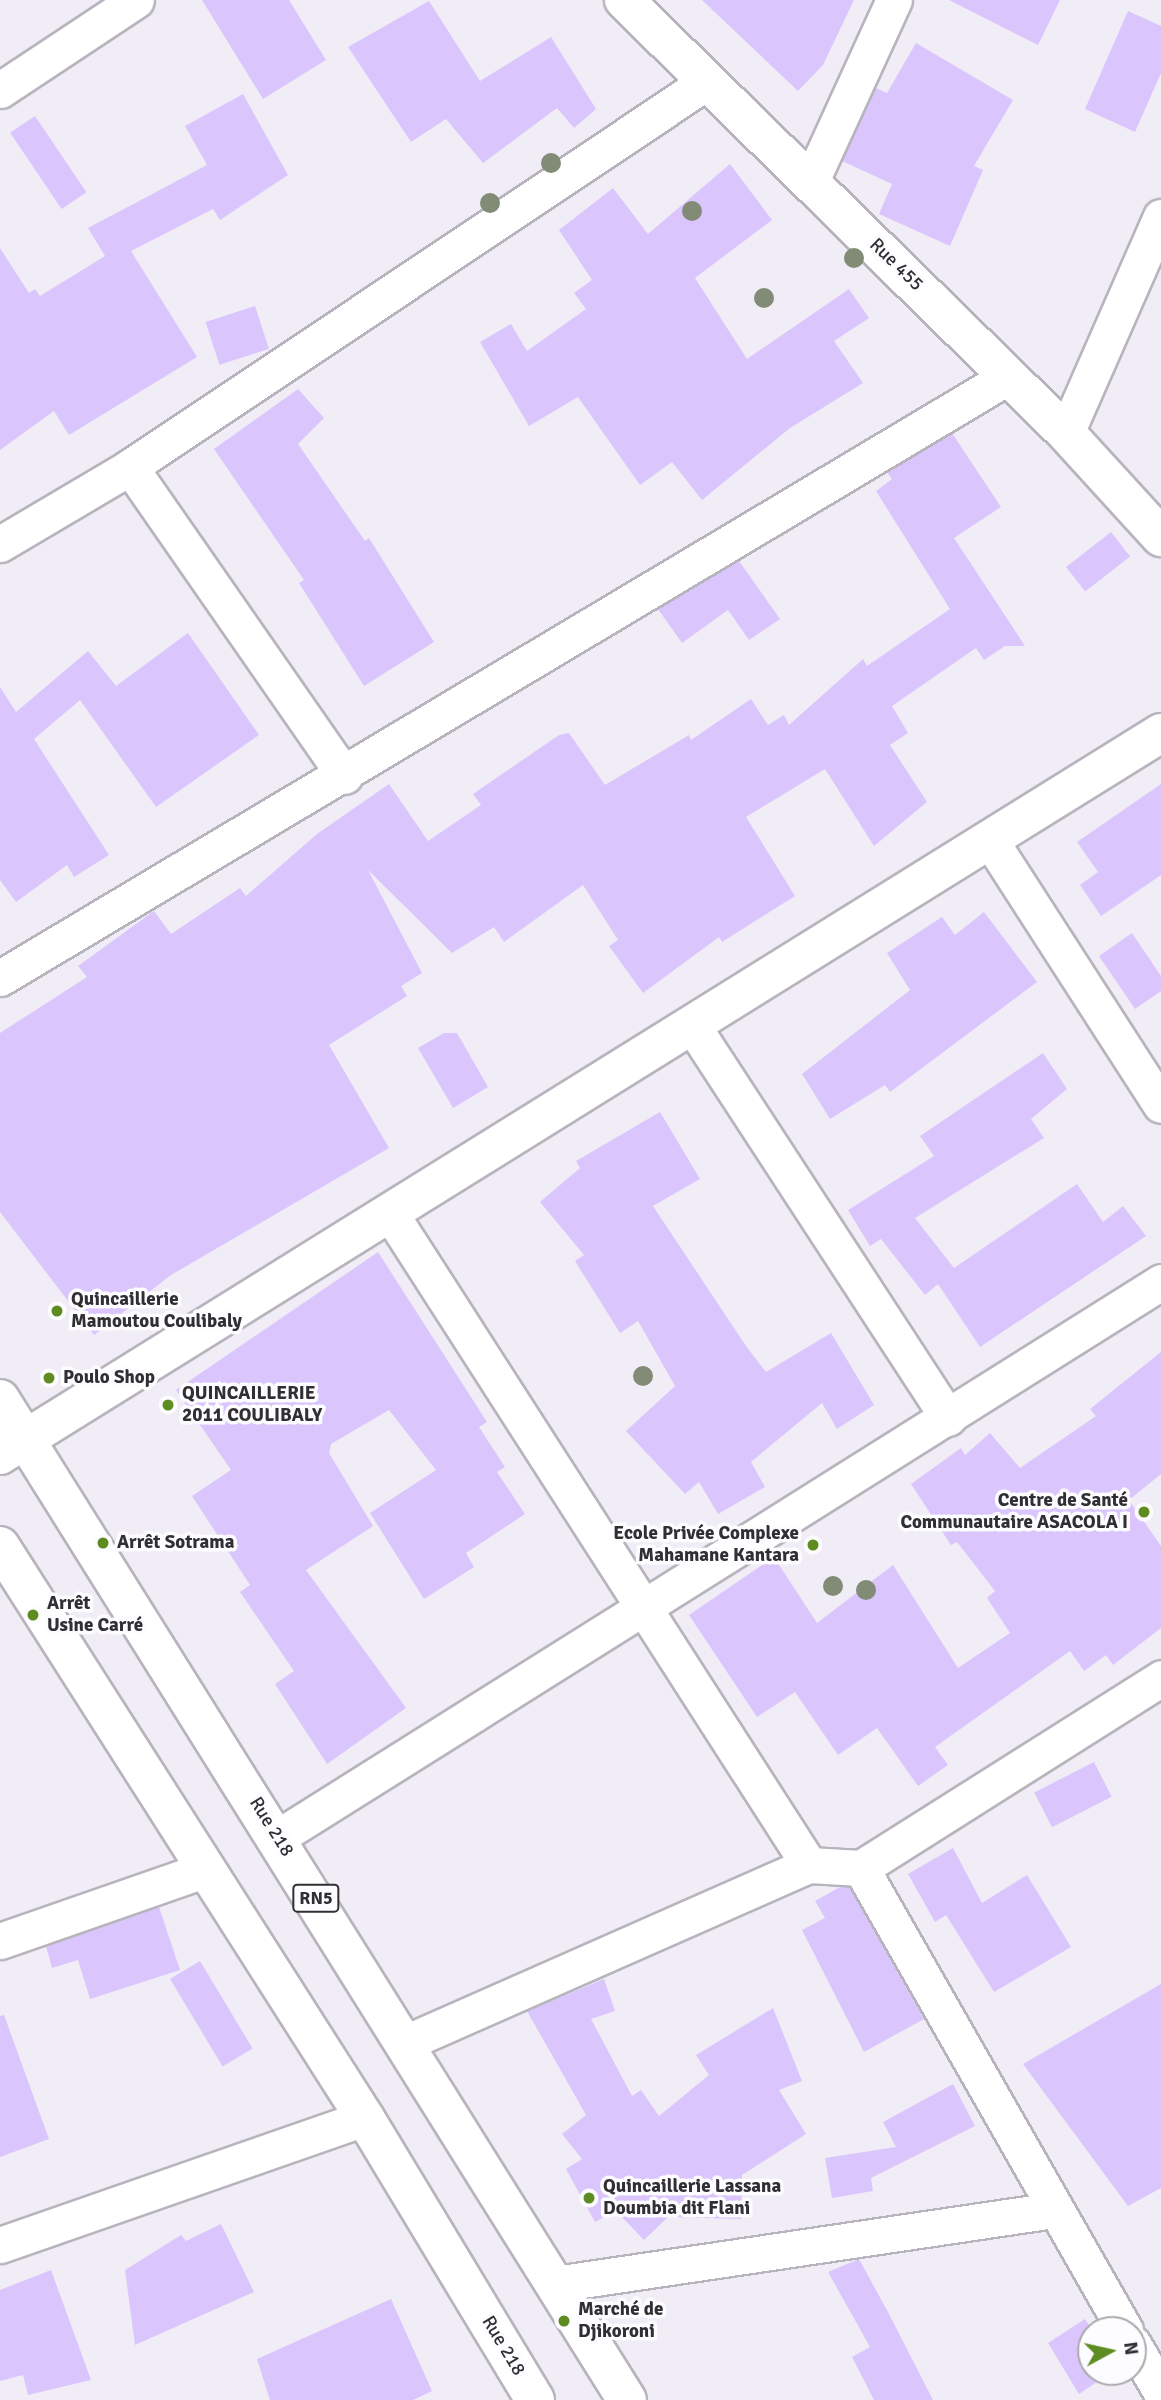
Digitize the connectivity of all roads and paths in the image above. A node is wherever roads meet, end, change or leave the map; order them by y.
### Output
1 (136, 0) edge
2 (624, 0) edge
3 (894, 0) edge
4 (708, 81) junction
5 (0, 90) edge
6 (811, 181) junction
7 (1161, 217) edge
8 (1009, 376) junction
9 (1066, 433) junction
10 (130, 467) junction
11 (1161, 537) edge
12 (0, 544) edge
13 (1161, 733) edge
14 (345, 776) junction
15 (990, 839) junction
16 (0, 978) edge
17 (692, 1025) junction
18 (1161, 1105) edge
19 (390, 1213) junction
20 (1161, 1282) edge
21 (0, 1399) edge
22 (948, 1418) junction
23 (13, 1447) edge
24 (0, 1546) edge
25 (646, 1611) junction
26 (1161, 1678) edge
27 (278, 1837) junction
28 (809, 1865) junction
29 (861, 1868) junction
30 (207, 1870) junction
31 (0, 1941) edge
32 (405, 2043) junction
33 (365, 2118) junction
34 (1054, 2210) junction
35 (0, 2245) edge
36 (555, 2284) junction
37 (1117, 2316) edge
38 (1147, 2368) edge
39 (1161, 2392) edge
40 (535, 2400) edge
41 (626, 2400) edge

1 - 5 street
2 - 4 main road, Rue 455
3 - 6 street
4 - 6 main road, Rue 455
4 - 10 street
6 - 8 main road, Rue 455
7 - 9 street
8 - 9 main road, Rue 455
8 - 14 street
9 - 11 main road, Rue 455
10 - 12 street
10 - 14 street
13 - 15 main road
14 - 16 street
15 - 17 main road
15 - 18 street
17 - 19 main road
17 - 22 street
19 - 23 main road
19 - 25 street
20 - 22 street
21 - 23 main road, Rue 218 / RN5
22 - 25 street
23 - 27 main road, Rue 218 / RN5
24 - 30 main road, Rue 218
25 - 27 street
25 - 28 street
26 - 29 street
27 - 32 main road, Rue 218 / RN5
28 - 29 street
28 - 32 street
29 - 34 street
30 - 31 street
30 - 33 main road, Rue 218
32 - 36 main road, Rue 218 / RN5
33 - 35 street
33 - 40 main road, Rue 218
34 - 36 street
34 - 37 street
36 - 41 main road, Rue 218 / RN5
38 - 39 street

